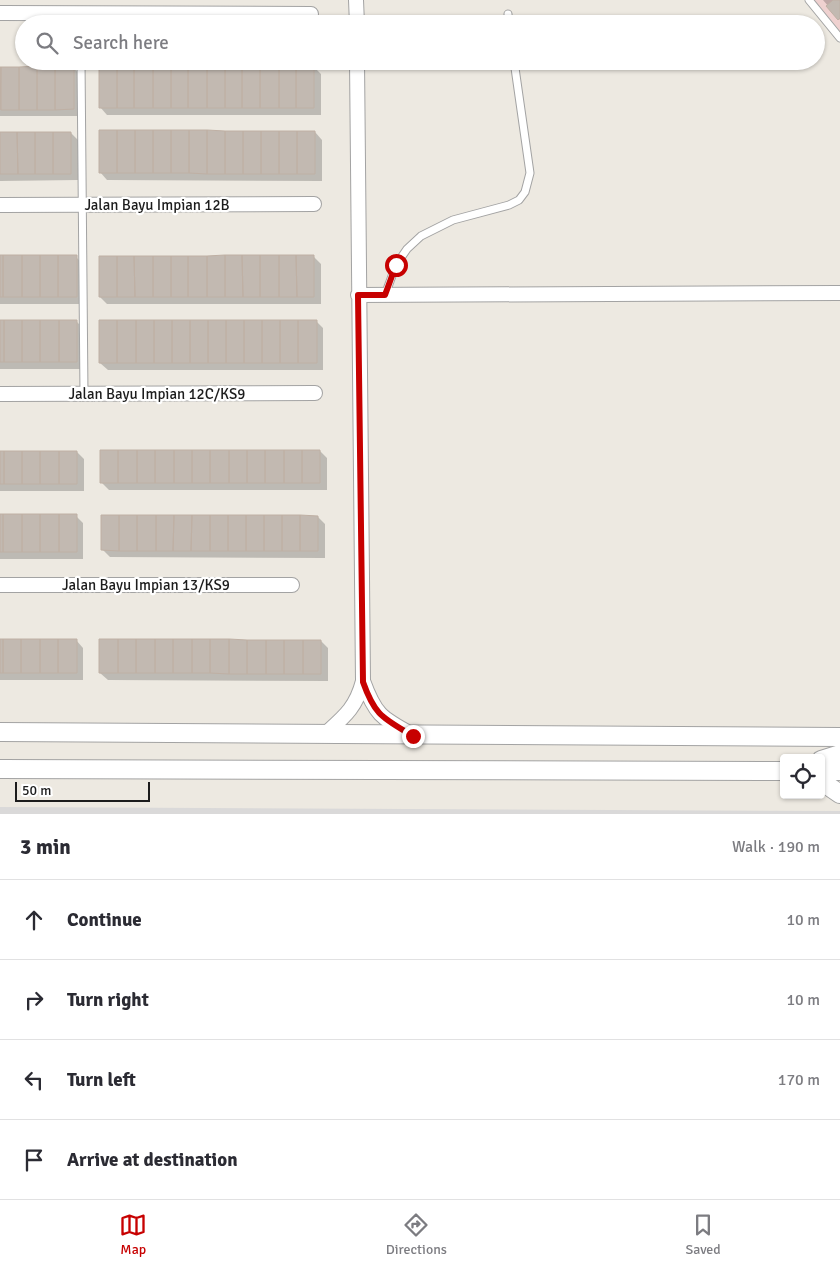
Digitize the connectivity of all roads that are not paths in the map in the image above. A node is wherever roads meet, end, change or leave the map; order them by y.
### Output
1 (356, 0) edge
2 (808, 0) edge
3 (0, 13) edge
4 (311, 14) dead end
5 (27, 15) edge
6 (265, 15) edge
7 (356, 15) edge
8 (821, 15) edge
9 (825, 20) edge
10 (840, 38) edge
11 (80, 70) edge
12 (357, 70) edge
13 (515, 70) edge
14 (314, 204) dead end
15 (82, 205) junction
16 (0, 206) edge
17 (840, 293) edge
18 (358, 295) junction
19 (385, 295) junction
20 (315, 393) dead end
21 (0, 394) edge
22 (84, 394) junction
23 (0, 585) edge
24 (292, 585) dead end
25 (363, 682) junction
26 (0, 732) edge
27 (325, 734) junction
28 (413, 736) junction
29 (840, 736) edge
30 (840, 754) edge
31 (825, 759) edge
32 (0, 770) edge
33 (780, 771) edge
34 (825, 771) edge
35 (840, 771) edge
36 (825, 784) edge
37 (840, 794) edge

1 - 7 street
2 - 8 lane
3 - 5 street
4 - 6 street
9 - 10 lane
11 - 15 lane
12 - 18 street
13 - 19 lane
14 - 15 street, Jalan Bayu Impian 12B
15 - 16 street, Jalan Bayu Impian 12B
15 - 22 lane
17 - 19 street
18 - 19 street
18 - 25 street
20 - 22 street, Jalan Bayu Impian 12C/KS9
21 - 22 street, Jalan Bayu Impian 12C/KS9
23 - 24 street, Jalan Bayu Impian 13/KS9
25 - 27 street
25 - 28 street
26 - 27 street
27 - 28 street
28 - 29 street
30 - 31 street
32 - 33 street
34 - 35 street
36 - 37 street

